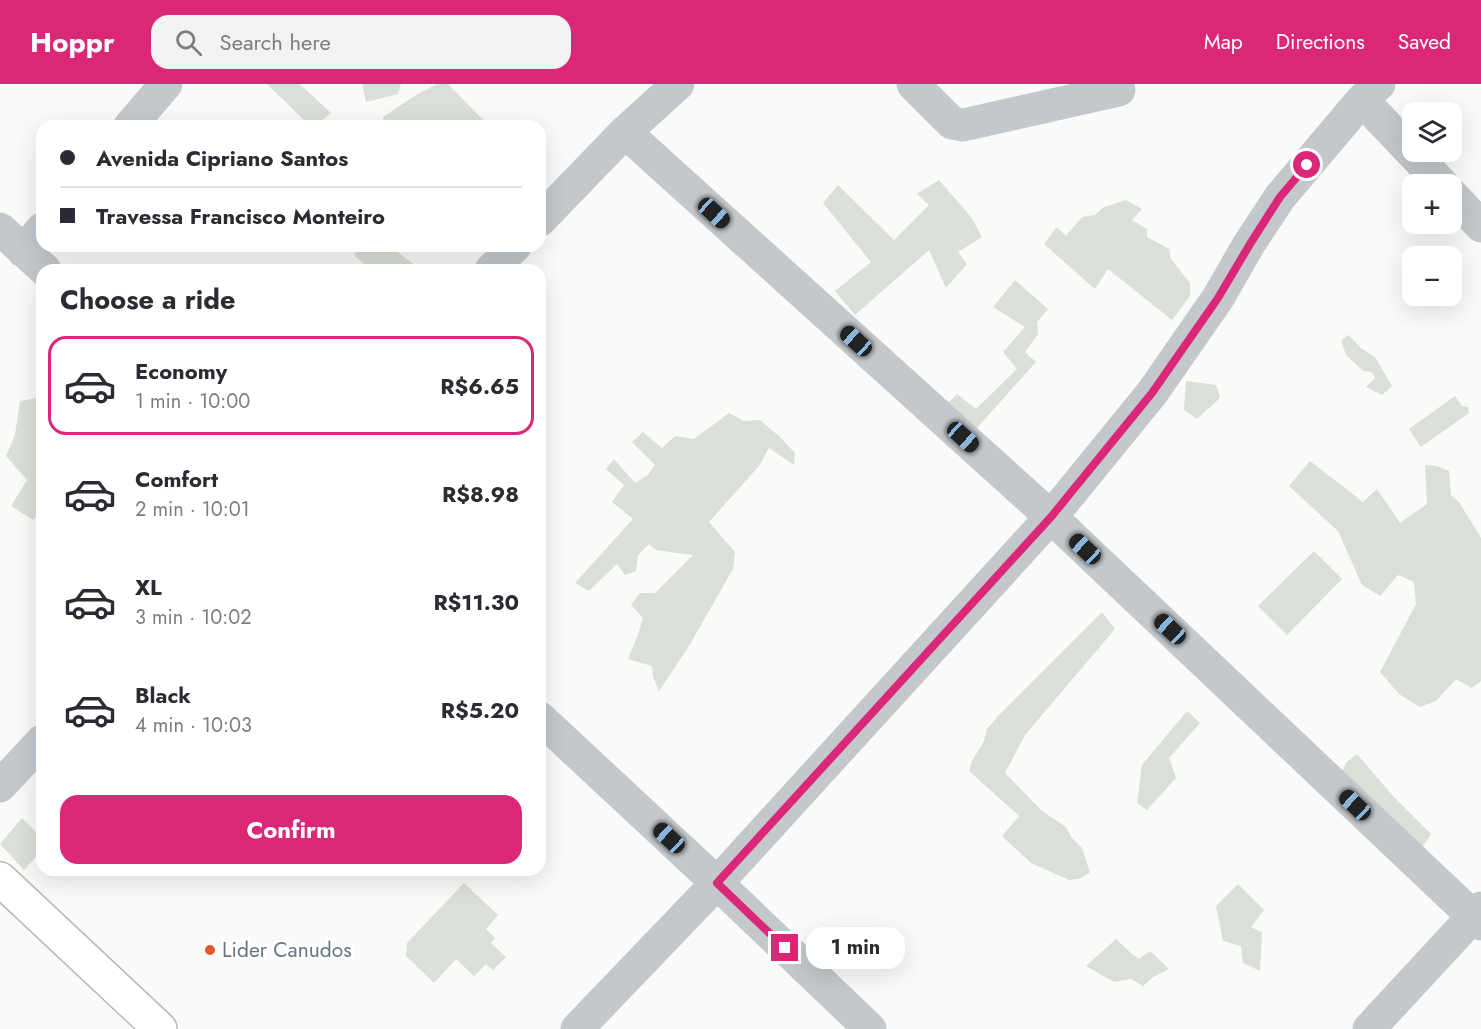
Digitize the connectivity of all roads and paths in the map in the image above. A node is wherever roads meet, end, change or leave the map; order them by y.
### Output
1 (166, 84) edge
2 (678, 84) edge
3 (913, 84) edge
4 (1119, 90) dead end
5 (1371, 92) edge
6 (135, 120) edge
7 (625, 132) junction
8 (1434, 174) edge
9 (1462, 206) edge
10 (546, 214) edge
11 (1481, 226) edge
12 (0, 229) edge
13 (36, 249) edge
14 (508, 252) edge
15 (497, 264) edge
16 (1051, 517) junction
17 (546, 724) edge
18 (36, 747) edge
19 (0, 786) edge
20 (0, 879) edge
21 (717, 883) junction
22 (1478, 916) edge
23 (160, 1029) edge
24 (577, 1029) edge
25 (870, 1029) edge
26 (1369, 1029) edge

1 - 6 street
2 - 7 street
3 - 4 street
5 - 8 street
5 - 16 street
7 - 10 street
7 - 16 street
9 - 11 street
12 - 13 street
14 - 15 street
16 - 21 street
16 - 22 street
17 - 21 street
18 - 19 street
20 - 23 main road
21 - 24 street
21 - 25 street
22 - 26 street

